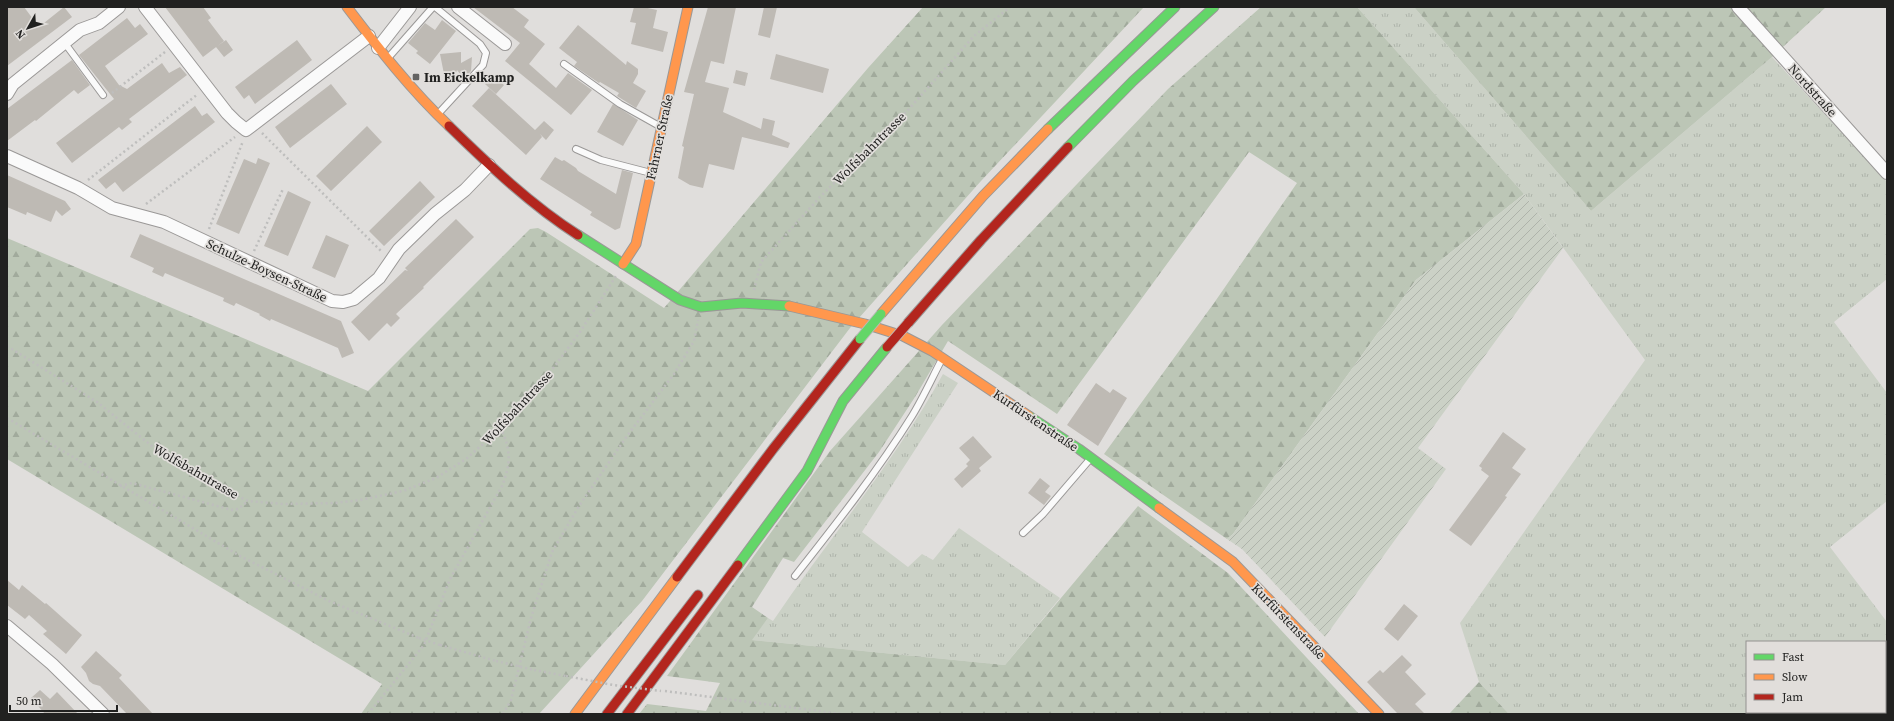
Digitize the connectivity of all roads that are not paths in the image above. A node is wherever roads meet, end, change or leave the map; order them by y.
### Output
1 (119, 7) edge
2 (144, 7) edge
3 (347, 7) edge
4 (410, 7) edge
5 (434, 7) edge
6 (458, 7) edge
7 (688, 7) edge
8 (1174, 7) edge
9 (1214, 7) edge
10 (1738, 7) edge
11 (369, 36) junction
12 (64, 42) junction
13 (505, 44) dead end
14 (378, 48) junction
15 (387, 59) junction
16 (564, 64) dead end
17 (7, 94) edge
18 (103, 95) road end
19 (437, 115) junction
20 (661, 127) junction
21 (576, 149) dead end
22 (7, 156) edge
23 (488, 165) junction
24 (651, 173) junction
25 (1887, 173) edge
26 (624, 264) junction
27 (942, 357) junction
28 (839, 408) junction
29 (806, 452) dead end
30 (1090, 458) junction
31 (1023, 533) dead end
32 (795, 576) dead end
33 (702, 589) dead end
34 (7, 626) edge
35 (609, 670) junction
36 (571, 704) dead end
37 (103, 714) edge
38 (575, 714) edge
39 (607, 714) edge
40 (627, 714) edge
41 (1379, 714) edge

1 - 12 street
2 - 11 street
3 - 11 main road
4 - 14 street
5 - 15 lane
5 - 19 lane
6 - 13 street
7 - 20 main road, Fahrner Straße
8 - 35 main road, bridge
9 - 28 main road, bridge
10 - 25 street, Nordstraße
11 - 14 main road
12 - 17 street
12 - 18 lane
14 - 15 main road
15 - 19 main road
16 - 20 lane
19 - 23 main road
20 - 24 main road, Fahrner Straße
21 - 24 lane
22 - 23 street, Schulze-Boysen-Straße
23 - 26 main road
24 - 26 main road, Fahrner Straße
26 - 27 main road, Kurfürstenstraße
27 - 30 main road, Kurfürstenstraße
27 - 32 lane
28 - 29 main road
28 - 40 main road
30 - 31 lane
30 - 41 main road, Kurfürstenstraße
33 - 39 main road
34 - 37 street
35 - 36 main road
35 - 38 main road

